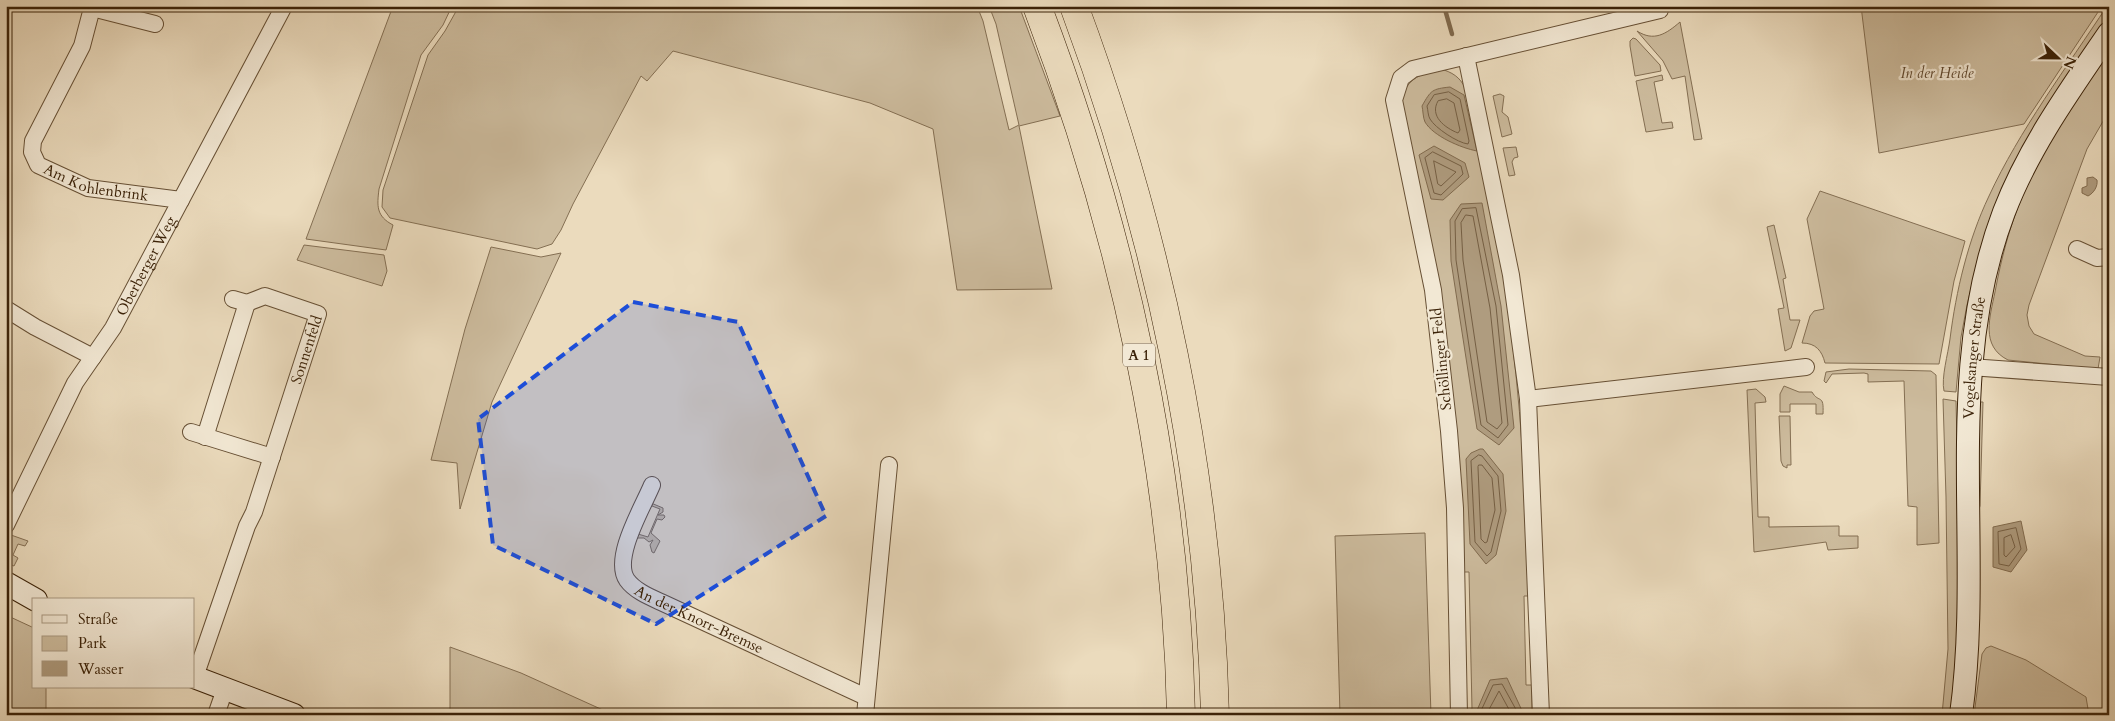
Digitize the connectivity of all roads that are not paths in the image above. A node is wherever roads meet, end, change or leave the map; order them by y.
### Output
1 (284, 6) edge
2 (1037, 6) edge
3 (1074, 6) edge
4 (1660, 10) dead end
5 (155, 24) dead end
6 (2109, 33) edge
7 (1466, 56) junction
8 (181, 200) junction
9 (2077, 249) dead end
10 (2109, 257) edge
11 (6, 309) edge
12 (93, 357) junction
13 (1806, 367) dead end
14 (1970, 367) junction
15 (2109, 377) edge
16 (1528, 399) junction
17 (272, 457) junction
18 (889, 465) dead end
19 (652, 485) dead end
20 (6, 525) edge
21 (6, 583) edge
22 (32, 598) edge
23 (195, 677) edge
24 (225, 689) junction
25 (866, 697) junction
26 (216, 715) edge
27 (294, 715) edge
28 (865, 715) edge
29 (1181, 715) edge
30 (1215, 715) edge
31 (1460, 715) edge
32 (1541, 715) edge
33 (1961, 715) edge

1 - 8 street, Oberberger Weg
2 - 29 highway, A 1
3 - 30 highway, A 1
4 - 7 street, Schöllinger Feld
5 - 8 street, Am Kohlenbrink
6 - 14 main road, Vogelsanger Straße
7 - 16 street
7 - 31 street, Schöllinger Feld
8 - 12 street, Oberberger Weg
9 - 10 street
11 - 12 street
12 - 20 street, Oberberger Weg
13 - 16 street
14 - 15 street
14 - 33 main road, Vogelsanger Straße
16 - 32 street
17 - 17 street, Sonnenfeld
17 - 23 street, Sonnenfeld
18 - 25 street
19 - 25 street, An der Knorr-Bremse
21 - 22 main road
23 - 24 main road
24 - 26 street
24 - 27 main road
25 - 28 street

